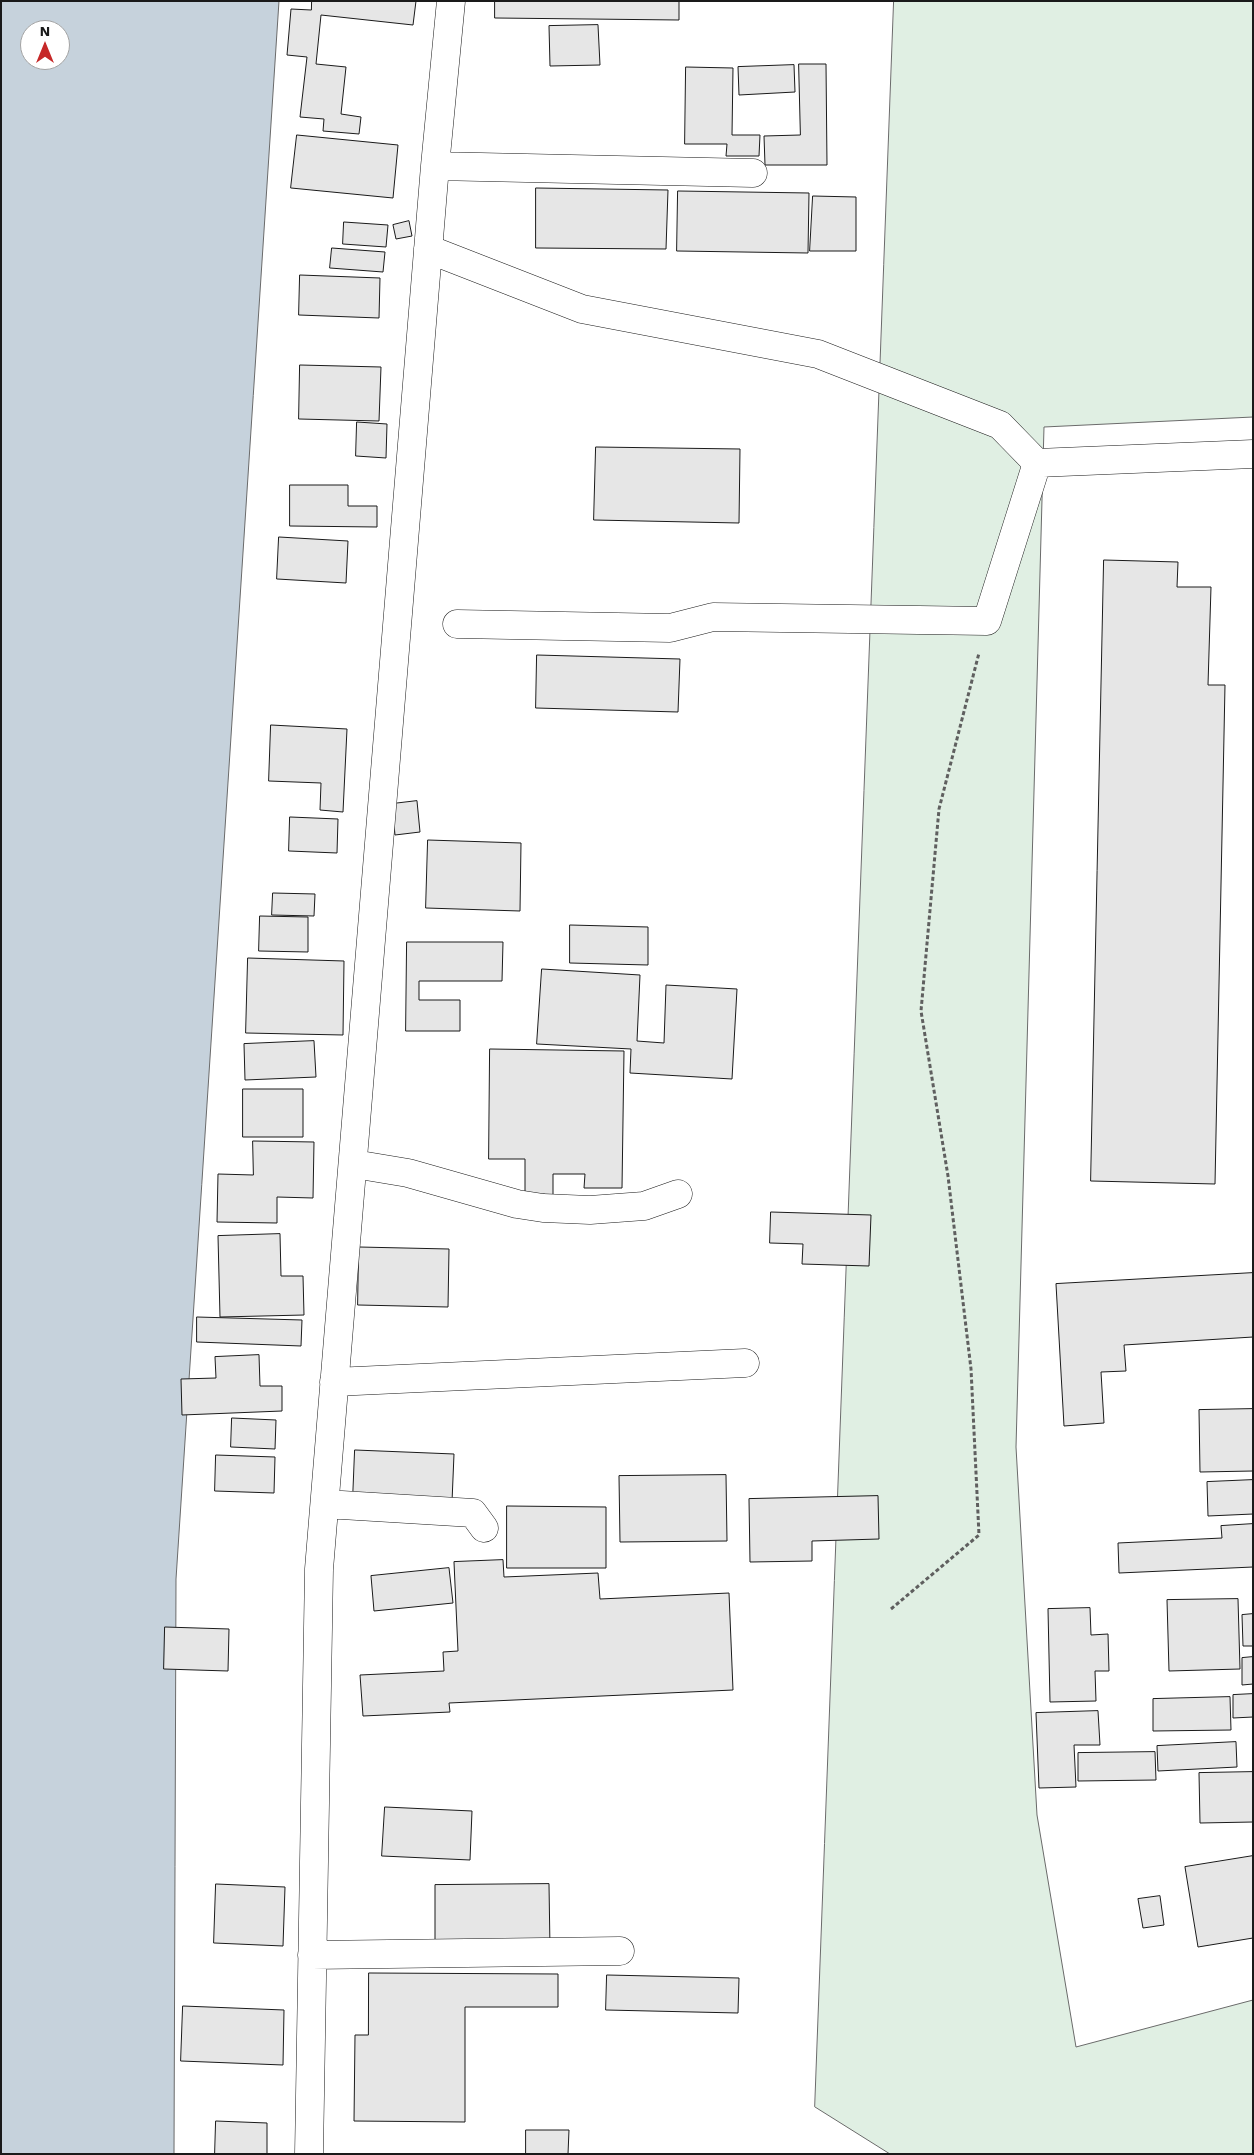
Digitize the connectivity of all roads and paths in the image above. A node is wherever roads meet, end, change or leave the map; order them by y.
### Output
1 (451, 1) edge
2 (435, 166) junction
3 (753, 173) dead end
4 (428, 249) junction
5 (1253, 454) edge
6 (1037, 463) junction
7 (987, 621) junction
8 (457, 624) dead end
9 (354, 1164) junction
10 (678, 1194) dead end
11 (745, 1363) dead end
12 (334, 1382) junction
13 (325, 1504) junction
14 (484, 1528) dead end
15 (891, 1609) dead end
16 (620, 1951) dead end
17 (312, 1955) junction
18 (309, 2154) edge

1 - 2 street
2 - 3 street
2 - 4 street
4 - 6 street
4 - 9 street
5 - 6 street
6 - 7 street
7 - 8 street
7 - 15 path
9 - 10 street
9 - 12 street
11 - 12 street
12 - 13 street
13 - 14 street
13 - 17 street
16 - 17 street
17 - 18 street

